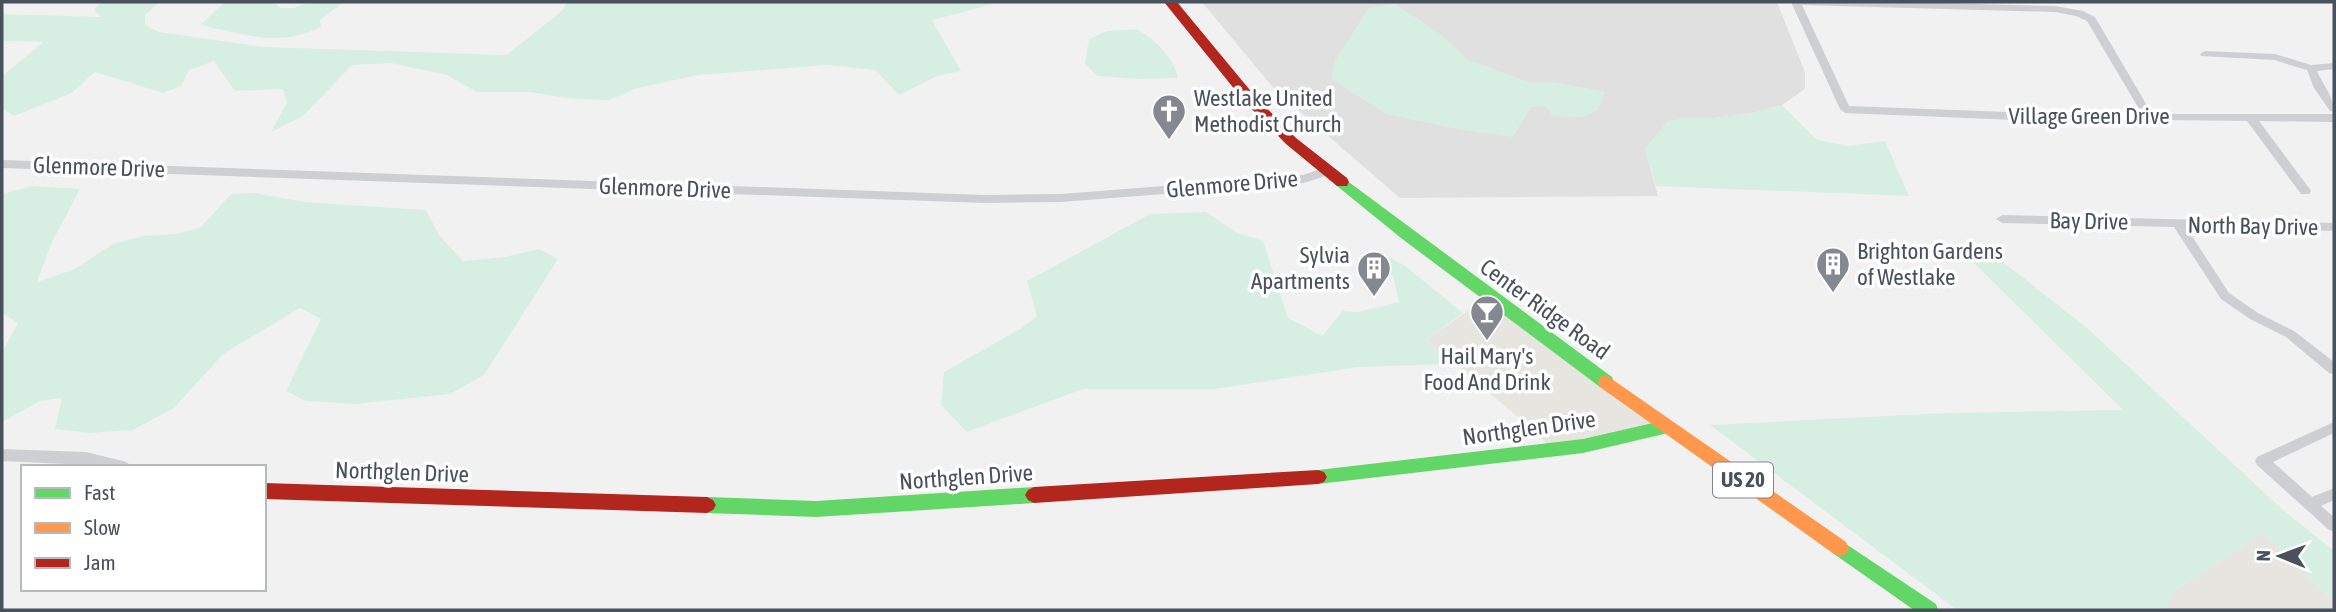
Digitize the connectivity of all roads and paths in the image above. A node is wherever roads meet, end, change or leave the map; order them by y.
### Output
1 (1170, 2) edge
2 (1796, 2) edge
3 (1802, 2) edge
4 (2205, 54) dead end
5 (2334, 66) edge
6 (2311, 68) junction
7 (2334, 108) edge
8 (2149, 117) junction
9 (2250, 117) junction
10 (2334, 118) edge
11 (2, 164) edge
12 (1327, 171) junction
13 (2305, 191) dead end
14 (2002, 219) dead end
15 (2177, 223) junction
16 (2334, 227) edge
17 (2334, 369) edge
18 (2334, 426) edge
19 (1666, 427) junction
20 (2, 455) edge
21 (115, 465) edge
22 (266, 491) edge
23 (2334, 494) edge
24 (2310, 504) junction
25 (2334, 526) edge
26 (1929, 610) edge

1 - 12 street, Center Ridge Road / US 20
2 - 8 street, Village Green Drive
3 - 8 street
4 - 6 street
5 - 6 street
6 - 7 street
8 - 9 street, Village Green Drive
9 - 10 street, Village Green Drive
9 - 13 street
11 - 12 street, Glenmore Drive
12 - 19 street, Center Ridge Road / US 20
14 - 15 street, Bay Drive
15 - 16 street, North Bay Drive
15 - 17 street, North Bay Drive
18 - 24 street
19 - 22 street, Northglen Drive
19 - 26 street, Center Ridge Road / US 20
20 - 21 street
23 - 24 street
24 - 25 street

